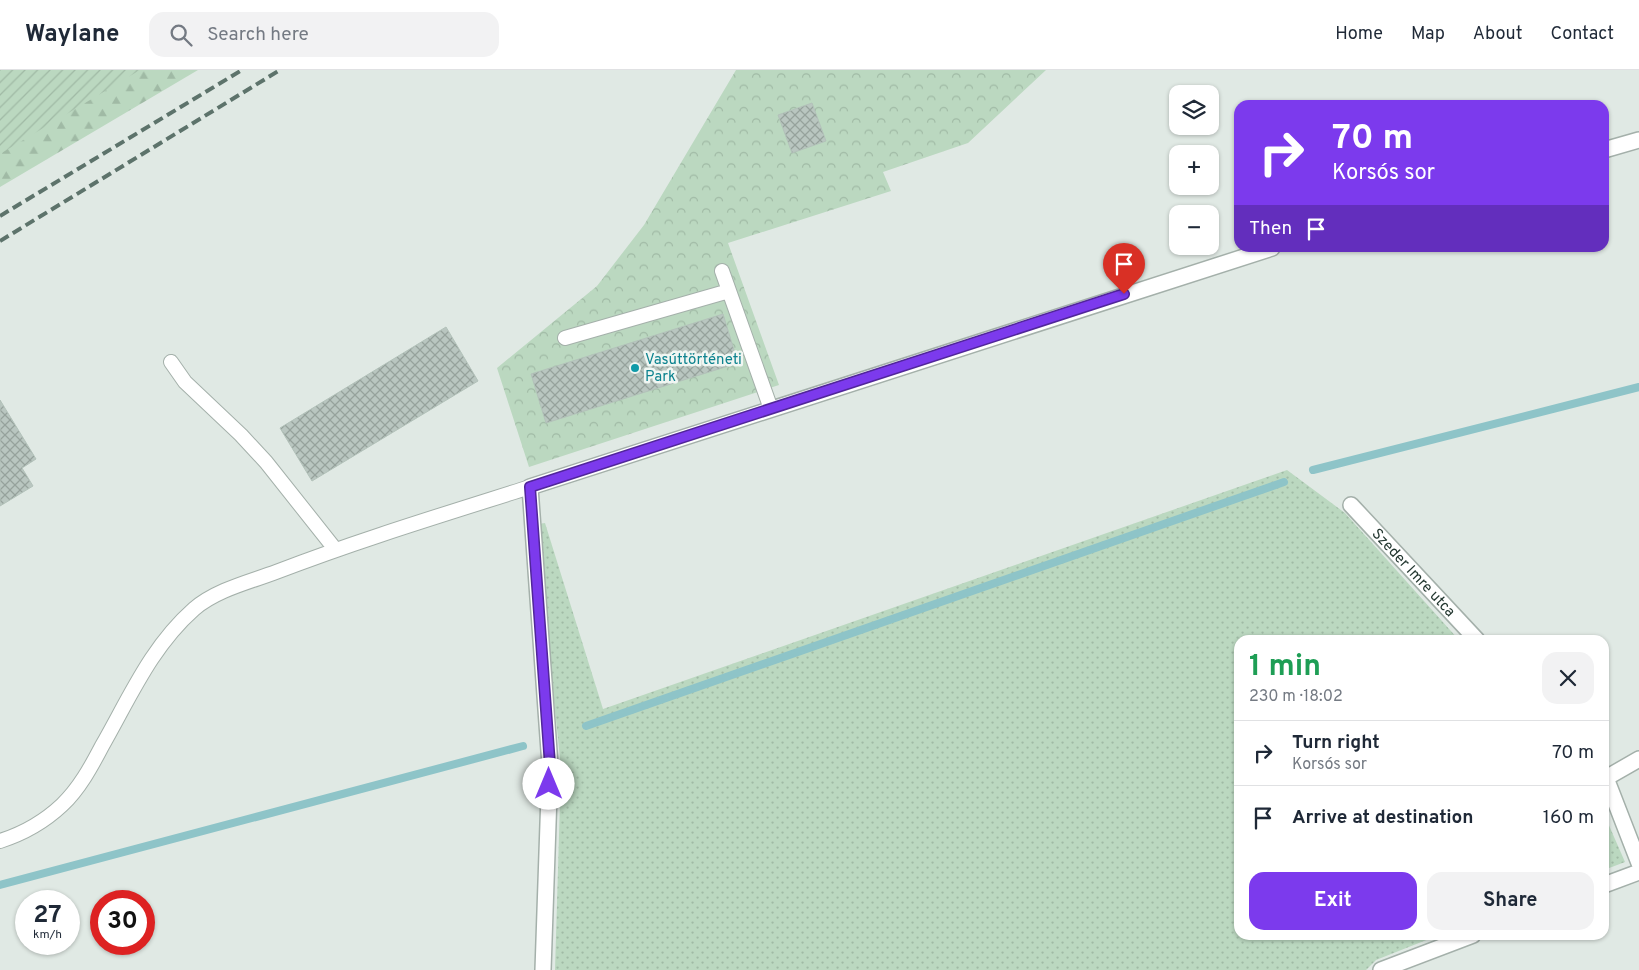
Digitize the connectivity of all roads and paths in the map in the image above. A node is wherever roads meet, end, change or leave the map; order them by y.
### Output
1 (1639, 140) edge
2 (1609, 149) edge
3 (1259, 252) edge
4 (722, 271) dead end
5 (729, 291) junction
6 (565, 338) dead end
7 (171, 362) dead end
8 (771, 408) junction
9 (530, 487) junction
10 (1351, 505) dead end
11 (335, 549) junction
12 (1473, 635) edge
13 (1639, 759) edge
14 (1609, 774) edge
15 (1609, 786) edge
16 (0, 841) edge
17 (1639, 863) edge
18 (1639, 872) edge
19 (1609, 883) edge
20 (1460, 940) edge
21 (543, 970) edge
22 (1381, 970) edge

1 - 2 street
3 - 8 street
4 - 5 lane
5 - 6 lane
5 - 8 lane
7 - 11 lane
8 - 9 street
9 - 11 lane
9 - 21 street
10 - 12 street, Szeder Imre utca
11 - 16 lane
13 - 14 street
15 - 17 street
18 - 19 street
20 - 22 street

